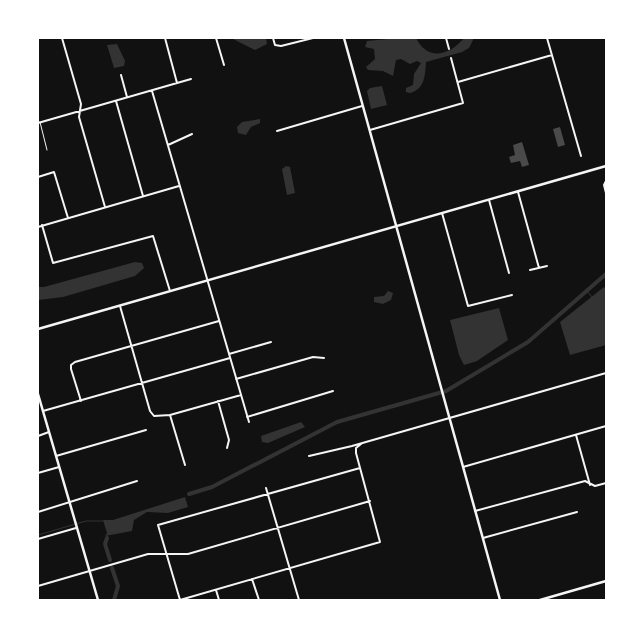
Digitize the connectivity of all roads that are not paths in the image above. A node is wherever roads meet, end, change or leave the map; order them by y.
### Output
1 (62, 38) edge
2 (165, 38) edge
3 (216, 38) edge
4 (273, 38) edge
5 (297, 38) edge
6 (313, 38) edge
7 (344, 38) edge
8 (446, 38) edge
9 (547, 38) edge
10 (298, 42) junction
11 (449, 49) dead end
12 (552, 55) junction
13 (451, 58) dead end
14 (224, 65) dead end
15 (121, 75) dead end
16 (191, 79) dead end
17 (458, 82) junction
18 (177, 83) junction
19 (152, 91) junction
20 (127, 98) junction
21 (116, 101) junction
22 (362, 106) junction
23 (81, 110) junction
24 (38, 123) edge
25 (370, 130) junction
26 (277, 131) dead end
27 (192, 134) dead end
28 (168, 145) junction
29 (47, 150) dead end
30 (581, 156) dead end
31 (606, 166) edge
32 (38, 177) edge
33 (606, 181) edge
34 (180, 186) junction
35 (518, 192) junction
36 (606, 193) edge
37 (143, 196) junction
38 (489, 200) junction
39 (106, 207) junction
40 (442, 213) junction
41 (68, 218) junction
42 (42, 226) junction
43 (395, 226) junction
44 (38, 227) edge
45 (547, 266) dead end
46 (539, 268) junction
47 (530, 270) dead end
48 (509, 273) dead end
49 (208, 281) junction
50 (170, 291) junction
51 (512, 294) dead end
52 (120, 306) junction
53 (219, 321) junction
54 (38, 330) edge
55 (271, 342) dead end
56 (132, 346) junction
57 (229, 354) junction
58 (230, 358) junction
59 (324, 358) dead end
60 (606, 373) edge
61 (236, 379) junction
62 (142, 383) junction
63 (333, 391) dead end
64 (38, 394) edge
65 (241, 395) junction
66 (81, 400) junction
67 (218, 401) junction
68 (43, 412) junction
69 (170, 415) junction
70 (247, 417) junction
71 (450, 419) junction
72 (249, 422) dead end
73 (606, 426) edge
74 (146, 430) dead end
75 (49, 432) junction
76 (576, 435) junction
77 (38, 436) edge
78 (362, 444) junction
79 (228, 448) dead end
80 (56, 456) junction
81 (309, 456) dead end
82 (184, 465) dead end
83 (59, 467) junction
84 (463, 467) junction
85 (360, 468) junction
86 (38, 473) edge
87 (137, 481) dead end
88 (606, 483) edge
89 (590, 485) junction
90 (266, 488) dead end
91 (268, 494) junction
92 (370, 502) junction
93 (69, 503) junction
94 (475, 511) junction
95 (38, 512) edge
96 (577, 512) dead end
97 (76, 527) junction
98 (278, 528) junction
99 (483, 538) junction
100 (38, 539) edge
101 (167, 555) junction
102 (290, 568) junction
103 (89, 571) junction
104 (252, 579) junction
105 (606, 582) edge
106 (38, 586) edge
107 (606, 586) edge
108 (216, 590) junction
109 (98, 600) edge
110 (180, 600) edge
111 (219, 600) edge
112 (259, 600) edge
113 (299, 600) edge
114 (500, 600) edge
115 (542, 600) edge

1 - 23 street
2 - 18 street
3 - 14 street
4 - 10 street
5 - 10 street
6 - 10 street
7 - 22 street
8 - 11 street
9 - 12 street
12 - 17 street
12 - 30 street
13 - 17 street
15 - 20 street
16 - 18 street
17 - 25 street
18 - 19 street
19 - 20 street
19 - 28 street
20 - 21 street
21 - 23 street
21 - 37 street
22 - 25 street
22 - 26 street
23 - 24 street
23 - 39 street
24 - 29 lane
25 - 43 street
27 - 28 street
28 - 34 street
31 - 35 street
32 - 41 street
33 - 36 street
34 - 37 street
34 - 49 street
35 - 38 street
35 - 46 street
37 - 39 street
38 - 40 street
38 - 48 street
39 - 41 street
40 - 43 street
40 - 51 street
41 - 42 street
42 - 44 street
42 - 50 street
43 - 49 street
43 - 71 street
45 - 46 street
46 - 47 street
49 - 50 street
49 - 53 street
50 - 52 street
52 - 54 street
52 - 56 street
53 - 56 street
53 - 57 street
55 - 57 street
56 - 62 street
56 - 66 street
57 - 58 street
58 - 61 street
58 - 62 street
59 - 61 street
60 - 71 street
61 - 65 street
62 - 66 street
62 - 69 street
63 - 70 street
64 - 68 street
65 - 67 street
65 - 70 street
66 - 68 street
67 - 69 street
67 - 79 street
68 - 75 street
69 - 82 street
70 - 72 street
71 - 78 street
71 - 84 street
73 - 76 street
74 - 80 street
75 - 77 street
75 - 80 street
76 - 84 street
76 - 89 street
78 - 81 street
78 - 85 street
80 - 83 street
83 - 86 street
83 - 93 street
84 - 94 street
85 - 91 street
85 - 92 street
87 - 93 street
88 - 89 street
89 - 94 street
90 - 91 street
91 - 98 street
91 - 101 street
92 - 98 street
92 - 102 street
93 - 95 street
93 - 97 street
94 - 99 street
96 - 99 street
97 - 100 street
97 - 103 street
98 - 101 street
98 - 102 street
99 - 114 street
101 - 103 street
101 - 110 street
102 - 104 street
102 - 113 street
103 - 106 street
103 - 109 street
104 - 108 street
104 - 112 street
105 - 107 street
105 - 115 street
108 - 110 street
108 - 111 street

